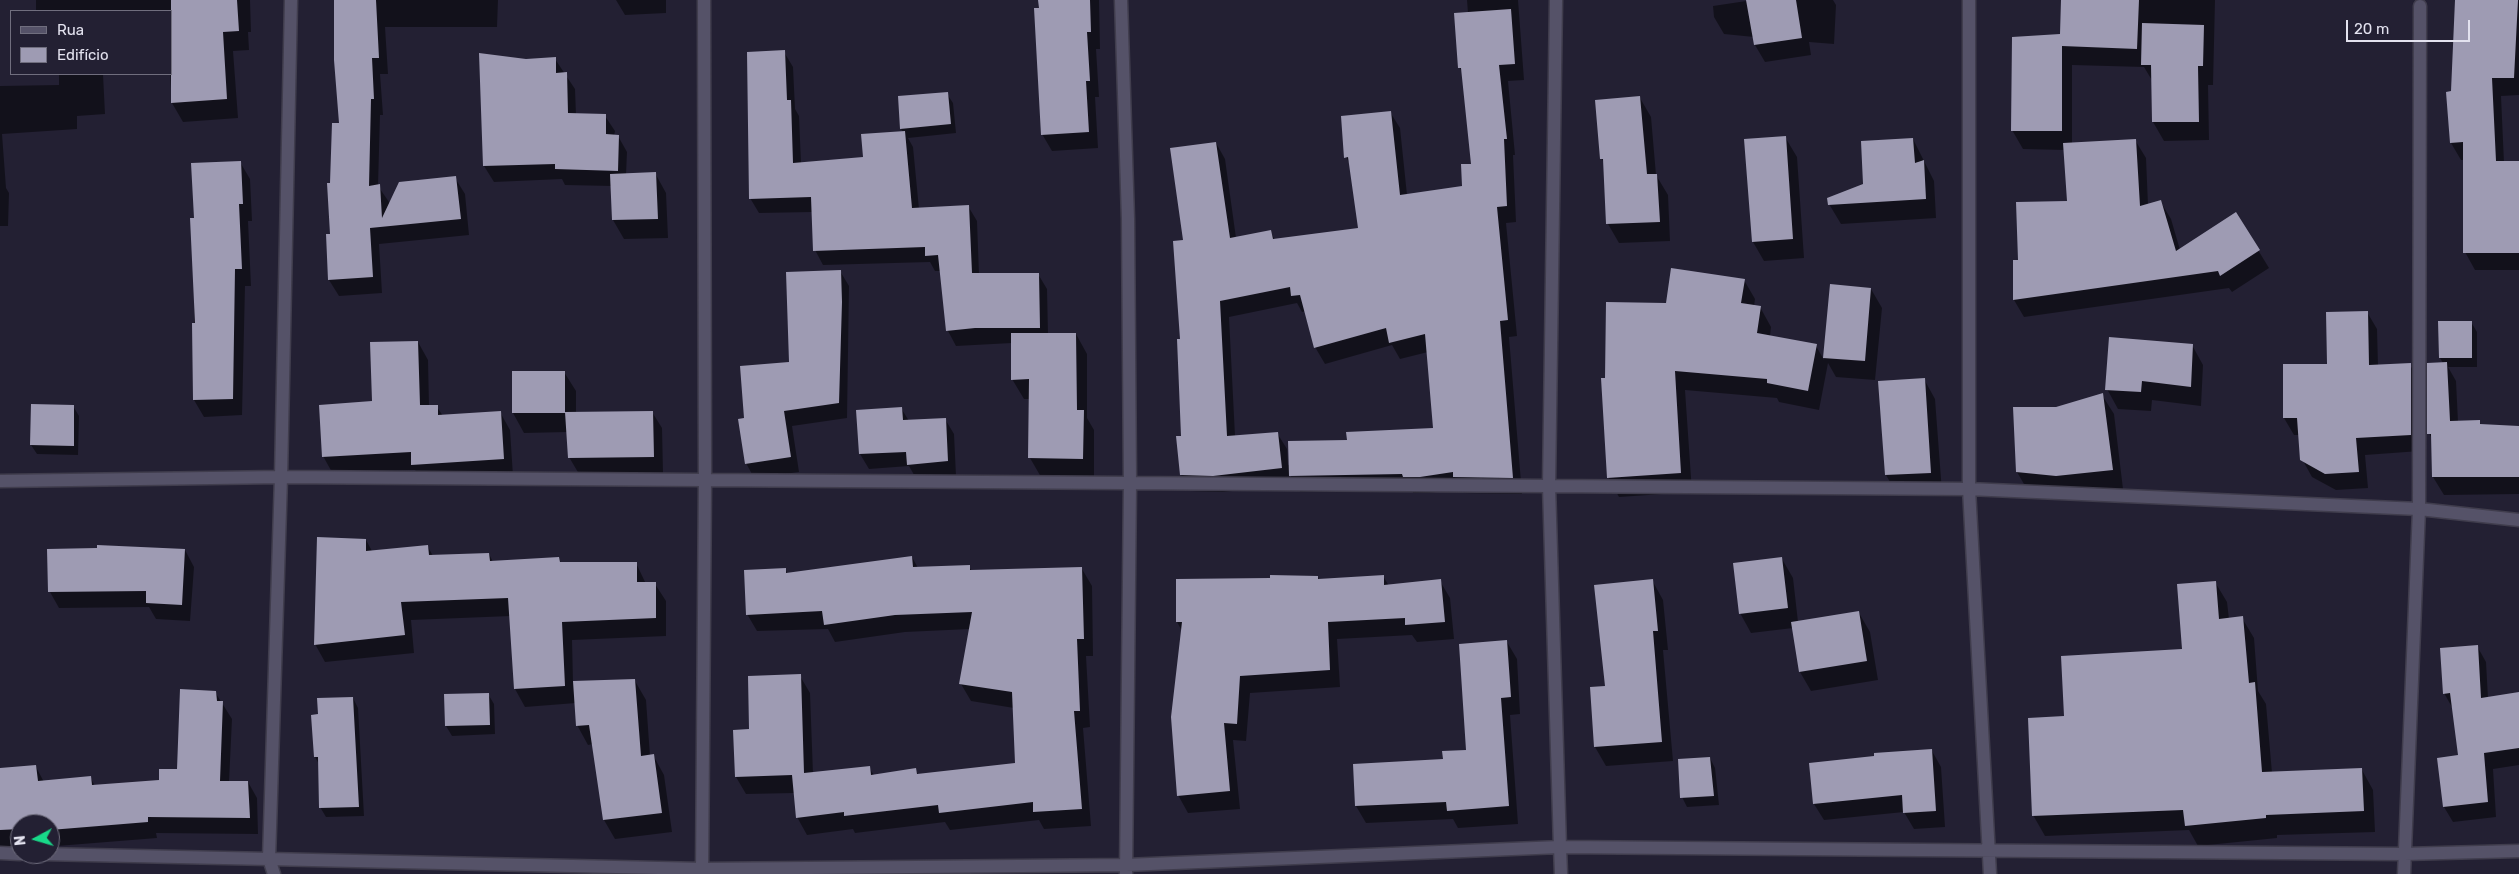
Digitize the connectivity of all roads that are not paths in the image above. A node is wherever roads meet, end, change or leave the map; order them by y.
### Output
1 (291, 0) edge
2 (704, 0) edge
3 (1121, 0) edge
4 (1556, 0) edge
5 (1969, 0) edge
6 (2420, 6) dead end
7 (281, 478) junction
8 (705, 480) junction
9 (0, 481) edge
10 (1130, 483) junction
11 (1549, 486) junction
12 (1969, 489) junction
13 (2419, 509) junction
14 (2519, 520) edge
15 (1560, 847) junction
16 (1990, 849) junction
17 (2519, 852) edge
18 (60, 854) edge
19 (2404, 854) junction
20 (270, 859) junction
21 (1126, 869) edge
22 (702, 872) edge
23 (274, 874) edge
24 (1561, 874) edge
25 (1990, 874) edge
26 (2404, 874) edge

1 - 7 street
2 - 8 street
3 - 10 street
4 - 11 street
5 - 12 street
6 - 13 street
7 - 8 street
7 - 9 street
7 - 20 street
8 - 10 street
8 - 22 street
10 - 11 street
10 - 21 street
11 - 12 street
11 - 15 street
12 - 13 street
12 - 16 street
13 - 14 street
13 - 19 street
15 - 16 street
15 - 21 street
15 - 24 street
16 - 19 street
16 - 25 street
17 - 19 street
18 - 20 street
19 - 26 street
20 - 22 street
20 - 23 street
21 - 22 street

